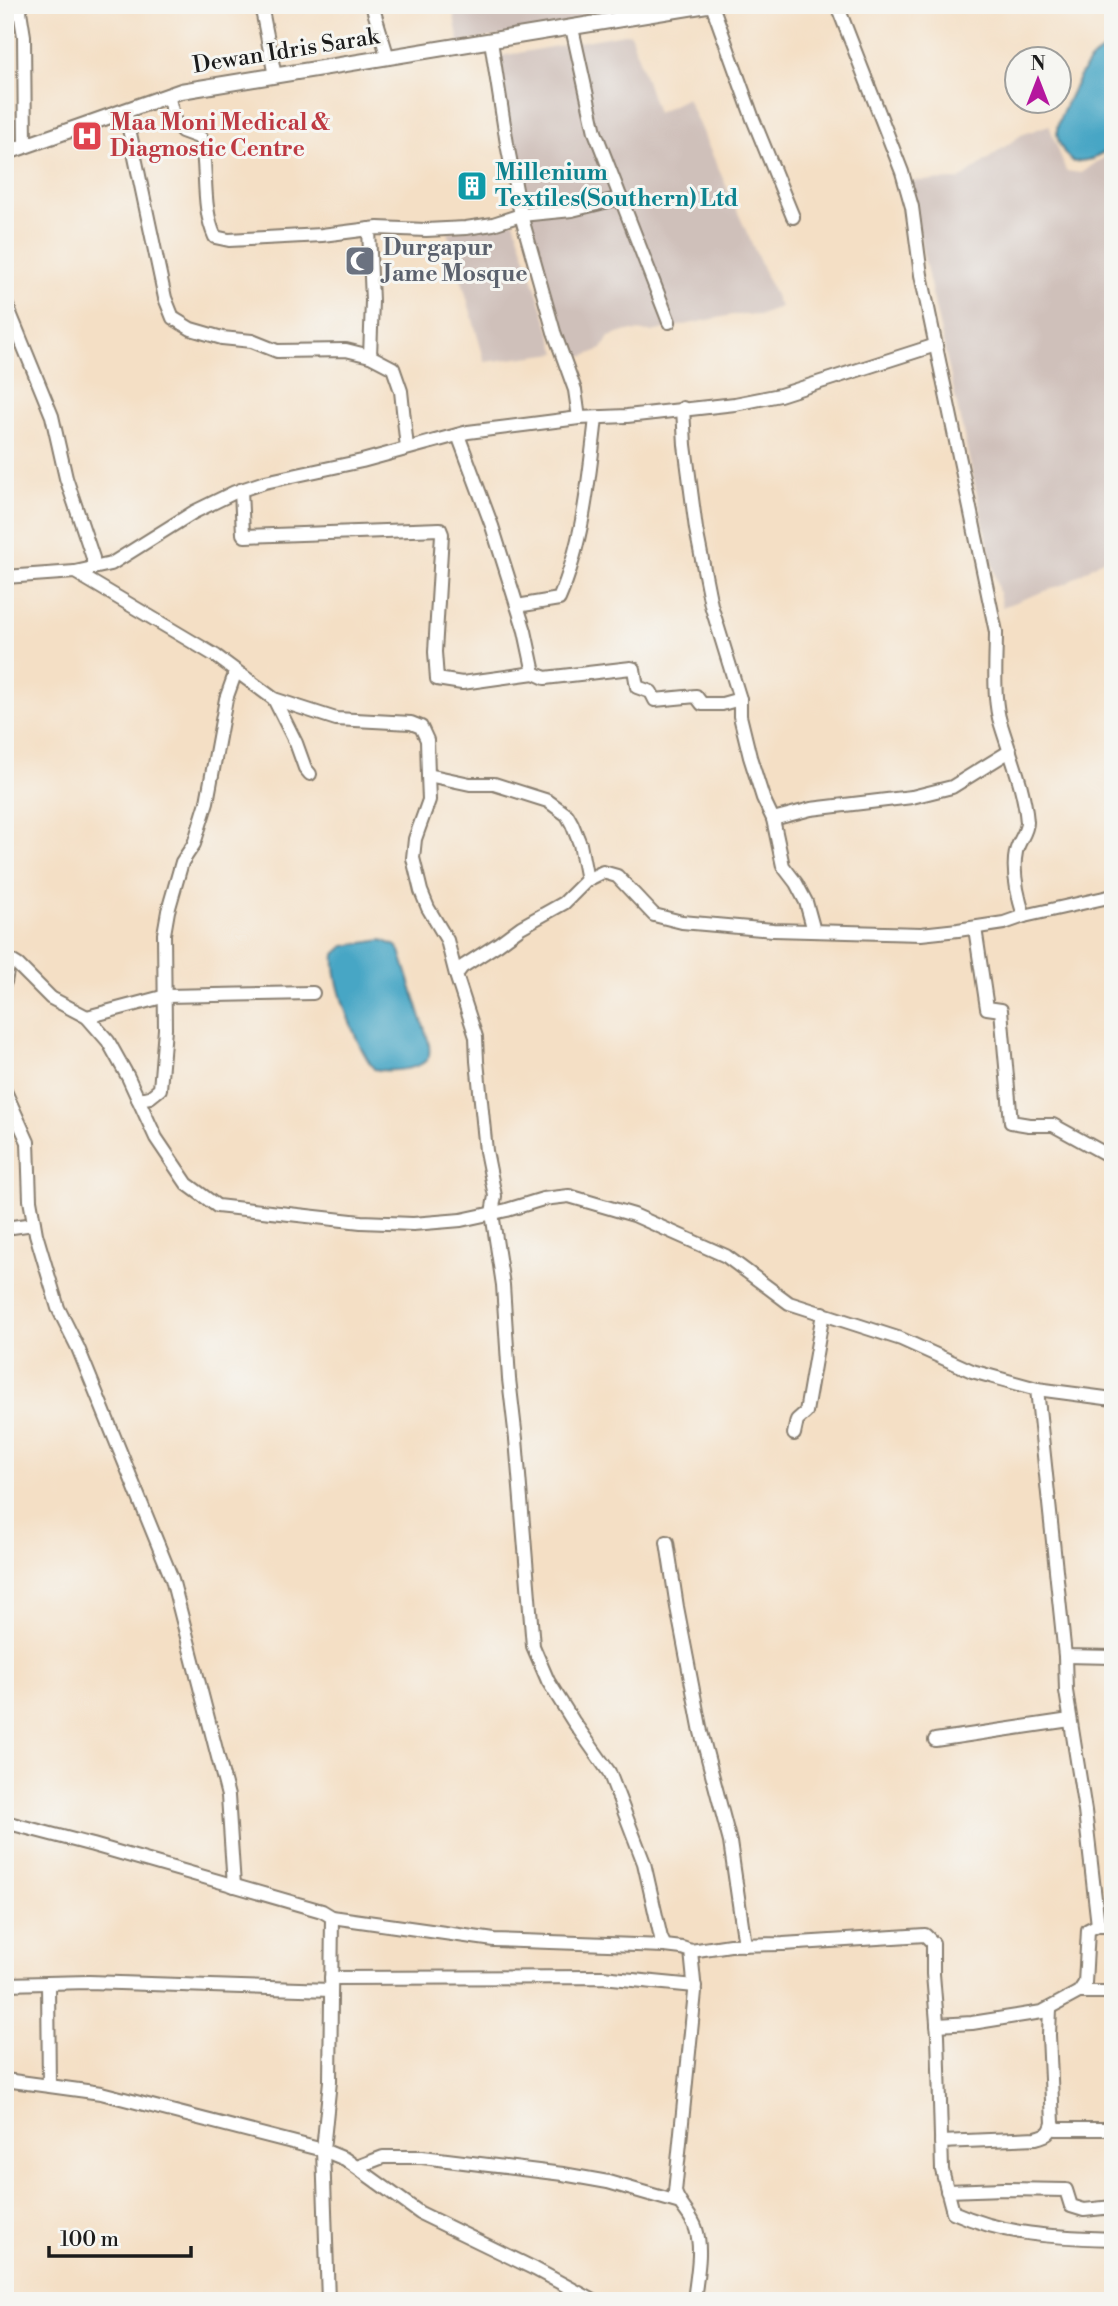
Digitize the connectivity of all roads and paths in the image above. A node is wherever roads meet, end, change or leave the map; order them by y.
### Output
1 (19, 5) edge
2 (261, 5) edge
3 (372, 5) edge
4 (709, 5) edge
5 (837, 5) edge
6 (572, 27) junction
7 (491, 41) junction
8 (388, 58) junction
9 (275, 76) junction
10 (168, 95) junction
11 (125, 110) junction
12 (25, 146) junction
13 (5, 153) edge
14 (621, 198) junction
15 (522, 215) junction
16 (793, 217) dead end
17 (369, 229) junction
18 (5, 301) edge
19 (669, 322) dead end
20 (936, 345) junction
21 (370, 356) junction
22 (683, 408) junction
23 (579, 418) junction
24 (596, 418) junction
25 (458, 435) junction
26 (407, 448) junction
27 (241, 490) junction
28 (93, 568) junction
29 (75, 572) junction
30 (5, 577) edge
31 (517, 606) junction
32 (236, 671) junction
33 (534, 673) junction
34 (274, 699) junction
35 (740, 699) junction
36 (1010, 751) junction
37 (310, 774) dead end
38 (428, 775) junction
39 (773, 819) junction
40 (587, 880) junction
41 (1113, 896) edge
42 (1024, 916) junction
43 (975, 928) junction
44 (814, 931) junction
45 (7, 959) edge
46 (456, 975) junction
47 (5, 982) edge
48 (313, 993) dead end
49 (166, 996) junction
50 (88, 1017) junction
51 (5, 1091) edge
52 (138, 1099) junction
53 (1113, 1158) edge
54 (492, 1213) junction
55 (34, 1224) junction
56 (5, 1228) edge
57 (823, 1313) junction
58 (1037, 1389) junction
59 (1113, 1399) edge
60 (794, 1434) dead end
61 (667, 1542) dead end
62 (1065, 1656) junction
63 (1113, 1657) edge
64 (1070, 1720) junction
65 (935, 1740) dead end
66 (5, 1822) edge
67 (234, 1886) junction
68 (332, 1917) junction
69 (1098, 1925) junction
70 (1113, 1925) edge
71 (665, 1945) junction
72 (745, 1945) junction
73 (691, 1951) junction
74 (48, 1983) junction
75 (5, 1984) edge
76 (331, 1984) junction
77 (695, 1986) junction
78 (1079, 1992) junction
79 (1113, 1992) edge
80 (1050, 2008) junction
81 (937, 2025) junction
82 (5, 2080) edge
83 (49, 2086) junction
84 (1053, 2123) junction
85 (1113, 2129) edge
86 (942, 2142) junction
87 (323, 2150) junction
88 (357, 2167) junction
89 (947, 2191) junction
90 (677, 2202) junction
91 (1113, 2207) edge
92 (1113, 2239) edge
93 (328, 2301) edge
94 (594, 2301) edge
95 (694, 2301) edge

1 - 12 street
2 - 9 street
3 - 8 street
4 - 6 main road, Dewan Idris Sarak
4 - 16 street
5 - 20 street
6 - 7 main road, Dewan Idris Sarak
6 - 14 street
7 - 8 main road, Dewan Idris Sarak
7 - 15 street
8 - 9 main road, Dewan Idris Sarak
9 - 10 main road, Dewan Idris Sarak
10 - 11 main road, Dewan Idris Sarak
10 - 17 street
11 - 12 main road, Dewan Idris Sarak
11 - 21 street
12 - 13 main road, Dewan Idris Sarak
14 - 15 street
14 - 19 street
15 - 17 street
15 - 23 street
17 - 21 street
18 - 28 street
20 - 22 street
20 - 36 street
21 - 26 street
22 - 24 street
22 - 35 street
23 - 24 street
23 - 25 street
24 - 31 street
25 - 26 street
25 - 31 street
26 - 27 street
27 - 28 street
27 - 33 street
28 - 29 street
29 - 30 street
29 - 32 street
31 - 33 street
32 - 34 street
32 - 49 street
33 - 35 street
34 - 37 street
34 - 38 street
35 - 39 street
36 - 39 street
36 - 42 street
38 - 40 street
38 - 46 street
39 - 44 street
40 - 44 street
40 - 46 street
41 - 42 street
42 - 43 street
43 - 44 street
43 - 53 street
45 - 47 street
45 - 50 street
46 - 54 street
48 - 49 street
49 - 50 street
49 - 52 street
50 - 52 street
51 - 55 street
52 - 54 street
54 - 57 street
54 - 71 street
55 - 56 street
55 - 67 street
57 - 58 street
57 - 60 street
58 - 59 street
58 - 62 street
61 - 72 street
62 - 63 street
62 - 64 street
64 - 65 street
64 - 69 street
66 - 67 street
67 - 68 street
68 - 71 street
68 - 76 street
69 - 70 street
69 - 78 street
71 - 73 street
72 - 73 street
72 - 81 street
73 - 77 street
74 - 75 street
74 - 76 street
74 - 83 street
76 - 77 street
76 - 87 street
77 - 90 street
78 - 79 street
78 - 80 street
80 - 81 street
80 - 84 street
81 - 86 street
82 - 83 street
83 - 87 street
84 - 85 street
84 - 86 street
86 - 89 street
87 - 88 street
87 - 93 street
88 - 90 street
88 - 94 street
89 - 91 street
89 - 92 street
90 - 95 street

